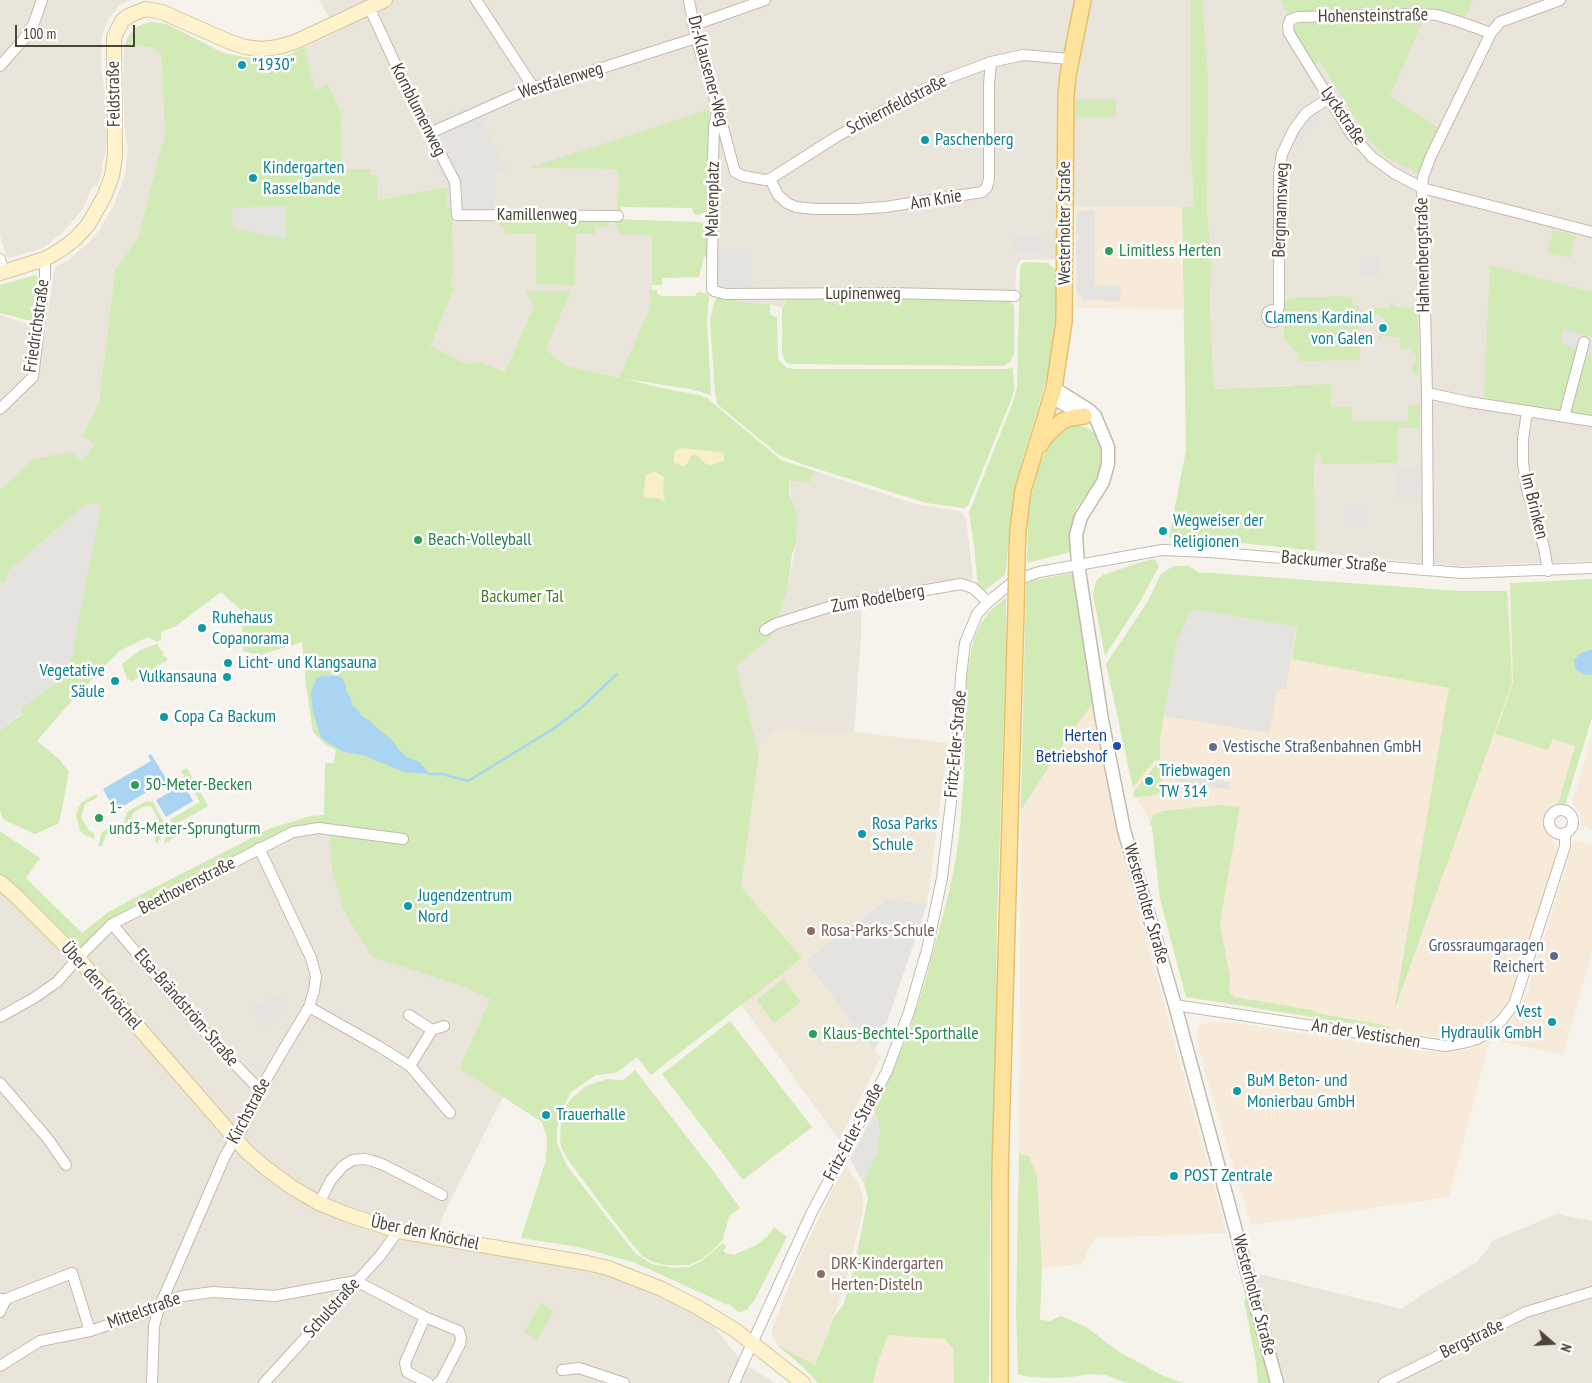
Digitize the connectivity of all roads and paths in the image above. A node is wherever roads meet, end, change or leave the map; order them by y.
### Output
1 (42, 0) edge
2 (385, 0) edge
3 (476, 0) edge
4 (689, 0) edge
5 (765, 0) edge
6 (1083, 0) edge
7 (1560, 0) edge
8 (148, 4) edge
9 (369, 7) junction
10 (694, 25) junction
11 (1288, 26) joint
12 (1491, 33) junction
13 (696, 38) junction
14 (1070, 59) junction
15 (991, 62) junction
16 (0, 66) edge
17 (533, 87) junction
18 (1329, 98) junction
19 (718, 109) junction
20 (430, 133) junction
21 (770, 179) junction
22 (1422, 188) junction
23 (457, 215) joint
24 (618, 216) dead end
25 (1592, 232) edge
26 (45, 259) junction
27 (1, 268) edge
28 (712, 289) joint
29 (1015, 296) dead end
30 (1277, 311) dead end
31 (1584, 342) dead end
32 (1053, 393) junction
33 (1427, 393) junction
34 (0, 409) edge
35 (1527, 412) junction
36 (1084, 416) junction
37 (1564, 417) junction
38 (1592, 421) edge
39 (1100, 425) junction
40 (1031, 459) junction
41 (1078, 564) junction
42 (1592, 568) edge
43 (1428, 570) junction
44 (1548, 571) junction
45 (988, 602) junction
46 (765, 630) dead end
47 (1565, 833) dead end
48 (403, 839) dead end
49 (259, 848) junction
50 (0, 882) edge
51 (112, 924) junction
52 (78, 958) junction
53 (1175, 1005) junction
54 (309, 1007) junction
55 (409, 1015) dead end
56 (0, 1017) edge
57 (444, 1026) dead end
58 (432, 1030) junction
59 (410, 1066) junction
60 (0, 1083) edge
61 (260, 1090) junction
62 (450, 1113) dead end
63 (235, 1139) junction
64 (66, 1165) dead end
65 (442, 1195) dead end
66 (319, 1203) junction
67 (398, 1231) junction
68 (356, 1282) junction
69 (1592, 1292) edge
70 (3, 1299) edge
71 (159, 1308) junction
72 (0, 1312) edge
73 (425, 1317) junction
74 (90, 1331) junction
75 (752, 1343) junction
76 (0, 1366) edge
77 (562, 1370) dead end
78 (152, 1383) edge
79 (264, 1383) edge
80 (428, 1383) edge
81 (438, 1383) edge
82 (624, 1383) edge
83 (734, 1383) edge
84 (803, 1383) edge
85 (1000, 1383) edge
86 (1277, 1383) edge
87 (1384, 1383) edge

1 - 16 street
2 - 9 main road, Feldstraße
3 - 17 street
4 - 10 street, Dr.-Klausener-Weg
5 - 10 street
6 - 14 main road, Westerholter Straße
7 - 12 street, Hahnenbergstraße
8 - 9 main road, Feldstraße
8 - 26 main road, Feldstraße
9 - 20 street, Kornblumenweg
10 - 13 street, Dr.-Klausener-Weg
11 - 12 street, Hohensteinstraße
11 - 18 street, Lyckstraße
12 - 22 street, Hahnenbergstraße
13 - 17 street, Westfalenweg
13 - 19 street, Dr.-Klausener-Weg
14 - 15 street, Schiernfeldstraße
14 - 32 main road, Westerholter Straße
15 - 21 street, Schiernfeldstraße
15 - 21 street, Am Knie
17 - 20 street, Westfalenweg
18 - 22 street, Lyckstraße
18 - 30 street, Bergmannsweg
19 - 21 street, Dr.-Klausener-Weg
19 - 28 street, Malvenplatz
20 - 23 street, Kornblumenweg
22 - 25 street, Lyckstraße
22 - 33 street, Hahnenbergstraße
23 - 24 street, Kamillenweg
26 - 27 main road, Feldstraße
26 - 34 street, Friedrichstraße
28 - 29 street, Lupinenweg
31 - 37 street
32 - 36 street
32 - 39 street, Westerholter Straße
32 - 40 main road
33 - 35 street
33 - 43 street, Hahnenbergstraße
35 - 37 street
35 - 44 street, Im Brinken
36 - 39 street
36 - 40 main road
37 - 38 street
39 - 41 street, Westerholter Straße
40 - 85 main road, bridge
41 - 43 street, Backumer Straße
41 - 45 street, Fritz-Erler-Straße
41 - 53 street, Westerholter Straße
42 - 44 street, Backumer Straße
43 - 44 street, Backumer Straße
45 - 46 street, Zum Rodelberg
45 - 75 street, Fritz-Erler-Straße
47 - 53 street, An der Vestischen
48 - 49 street, Beethovenstraße
49 - 51 street, Beethovenstraße
49 - 54 street, Kirchstraße
50 - 52 main road, Über den Knöchel
51 - 52 street, Beethovenstraße
51 - 61 street, Elsa-Brändström-Straße
52 - 56 street, Beethovenstraße
52 - 63 main road, Über den Knöchel
53 - 86 street, Westerholter Straße
54 - 59 street
54 - 61 street, Kirchstraße
55 - 58 street
57 - 58 street
58 - 59 street
59 - 62 street
60 - 64 street
61 - 63 street, Kirchstraße
63 - 66 main road, Über den Knöchel
63 - 71 street, Kirchstraße
65 - 66 street
66 - 67 main road, Über den Knöchel
67 - 68 street, Schulstraße
67 - 75 main road, Über den Knöchel
68 - 71 street, Mittelstraße
68 - 73 street
68 - 79 street, Schulstraße
69 - 87 street, Bergstraße
70 - 72 street
70 - 74 street
71 - 74 street, Mittelstraße
71 - 78 street, Kirchstraße
73 - 80 street
73 - 81 street
74 - 76 street, Mittelstraße
75 - 83 street, Fritz-Erler-Straße
75 - 84 main road, Über den Knöchel
77 - 82 street

